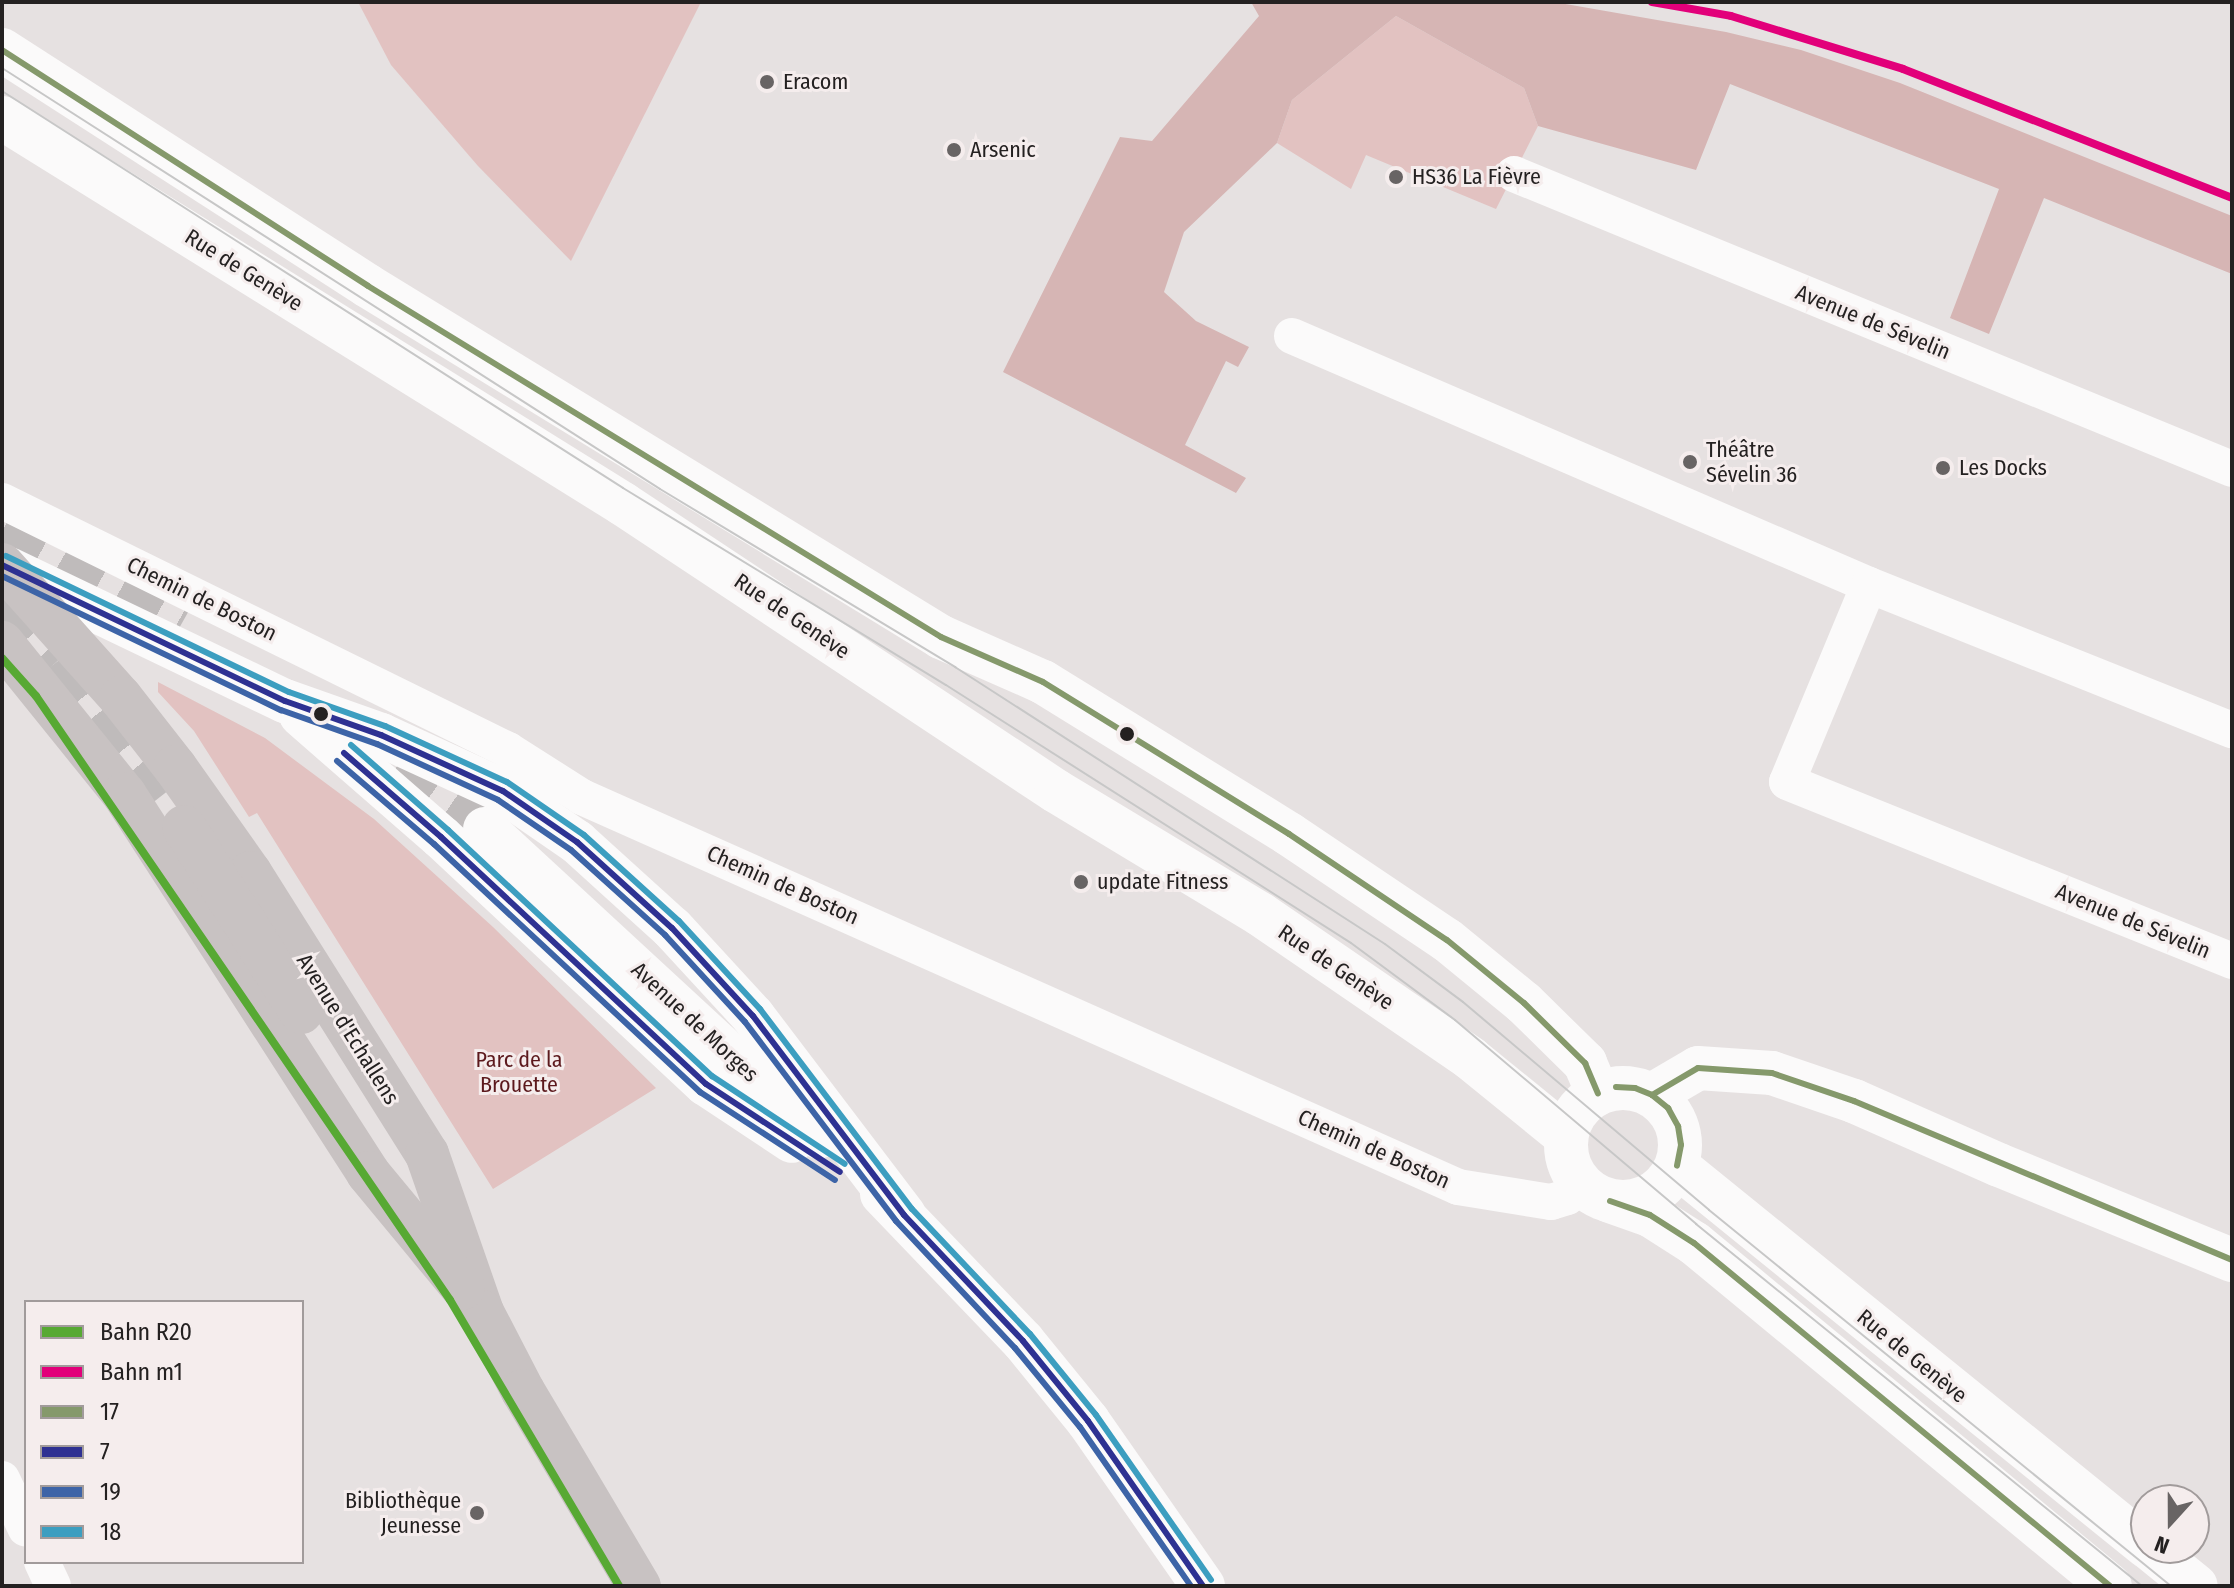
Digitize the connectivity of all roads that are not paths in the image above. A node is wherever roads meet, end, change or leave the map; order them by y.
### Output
1 (2, 50) edge
2 (2, 118) edge
3 (1514, 174) dead end
4 (1292, 336) dead end
5 (2232, 469) edge
6 (2, 501) edge
7 (6, 567) edge
8 (1869, 585) junction
9 (2, 643) edge
10 (285, 701) junction
11 (2232, 730) edge
12 (154, 785) junction
13 (494, 810) junction
14 (441, 837) junction
15 (2232, 961) edge
16 (1598, 1093) junction
17 (1652, 1095) junction
18 (1566, 1136) junction
19 (1677, 1166) junction
20 (1594, 1191) junction
21 (904, 1215) junction
22 (2232, 1260) edge
23 (482, 1312) junction
24 (2, 1479) edge
25 (24, 1525) edge
26 (2130, 1532) edge
27 (43, 1564) edge
28 (2169, 1564) edge
29 (53, 1586) edge
30 (639, 1586) edge
31 (1203, 1586) edge
32 (2110, 1586) edge
33 (2196, 1586) edge

1 - 16 street
2 - 18 street, Rue de Genève
3 - 5 street, Avenue de Sévelin
4 - 8 street
6 - 20 street, Chemin de Boston
7 - 10 street, Avenue de Morges
7 - 12 main road, Avenue d'Echallens
8 - 11 street
8 - 15 street, Avenue de Sévelin
9 - 12 main road, Avenue d'Echallens
10 - 13 street, Avenue de Morges
10 - 14 street, Avenue de Morges
12 - 23 main road, Avenue d'Echallens
12 - 23 main road, Avenue d'Echallens
13 - 14 street
13 - 21 street, Avenue de Morges
14 - 21 street, Avenue de Morges
16 - 17 street
16 - 18 street
17 - 19 street
17 - 22 street
18 - 20 street
19 - 20 street
19 - 26 street, Rue de Genève
20 - 32 street
21 - 31 street, Avenue de Morges
23 - 30 main road, Avenue d'Echallens
24 - 25 street
27 - 29 street
28 - 33 street, Rue de Genève

